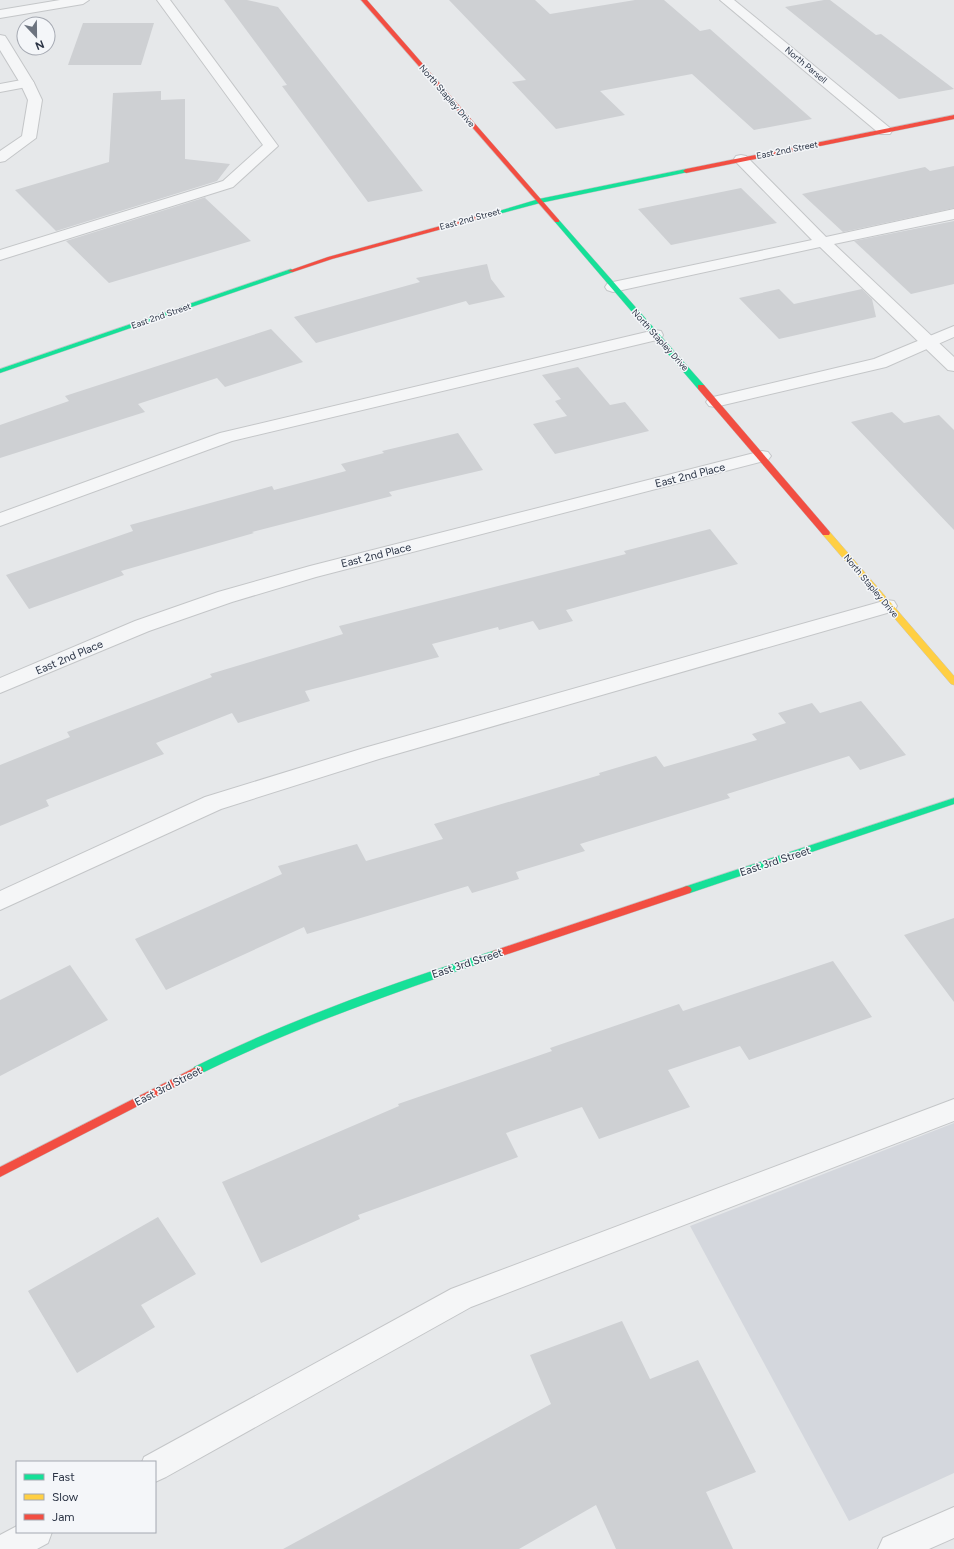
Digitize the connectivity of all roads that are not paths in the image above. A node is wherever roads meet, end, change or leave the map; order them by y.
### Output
1 (83, 0) edge
2 (163, 0) edge
3 (364, 0) edge
4 (726, 0) edge
5 (0, 14) edge
6 (0, 40) edge
7 (27, 83) junction
8 (0, 88) edge
9 (954, 117) edge
10 (885, 131) junction
11 (0, 158) edge
12 (741, 159) junction
13 (539, 201) junction
14 (954, 214) edge
15 (823, 242) junction
16 (0, 256) edge
17 (613, 287) junction
18 (954, 331) edge
19 (655, 335) junction
20 (928, 343) junction
21 (954, 366) edge
22 (0, 371) edge
23 (715, 402) junction
24 (762, 456) junction
25 (0, 520) edge
26 (887, 606) junction
27 (954, 682) edge
28 (0, 686) edge
29 (954, 801) edge
30 (0, 901) edge
31 (954, 1110) edge
32 (0, 1172) edge
33 (156, 1466) edge
34 (954, 1522) edge
35 (35, 1533) edge
36 (6, 1549) edge
37 (894, 1549) edge

1 - 5 street
2 - 16 street
3 - 13 street, North Stapley Drive
4 - 10 street, North Parsell
6 - 7 street
7 - 8 street
7 - 11 street
9 - 10 street, East 2nd Street
10 - 12 street, East 2nd Street
12 - 13 street, East 2nd Street
12 - 15 street
13 - 17 street, North Stapley Drive
13 - 22 street, East 2nd Street
14 - 15 street
15 - 17 street
15 - 20 street
17 - 19 street, North Stapley Drive
18 - 20 street
19 - 23 street, North Stapley Drive
19 - 25 street
20 - 21 street
20 - 23 street
23 - 24 street, North Stapley Drive
24 - 26 street, North Stapley Drive
24 - 28 street, East 2nd Place
26 - 27 street, North Stapley Drive
26 - 30 street
29 - 32 street, East 3rd Street
31 - 33 street
34 - 37 street
35 - 36 street

